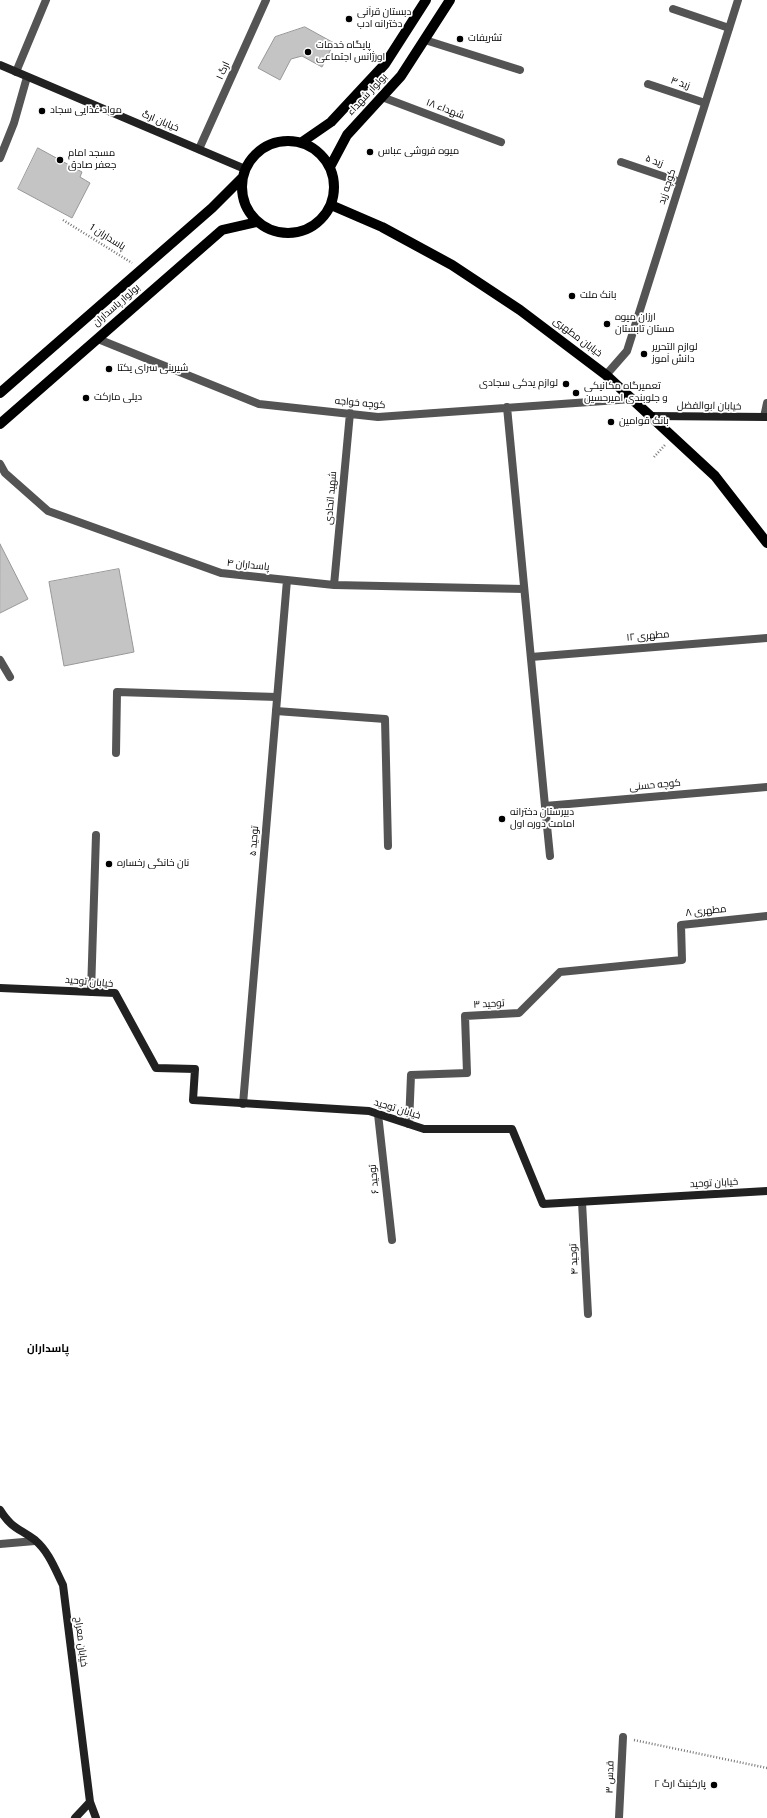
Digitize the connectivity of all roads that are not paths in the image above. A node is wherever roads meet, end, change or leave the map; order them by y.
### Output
1 (46, 0) edge
2 (266, 0) edge
3 (426, 0) edge
4 (450, 0) edge
5 (738, 0) edge
6 (673, 9) dead end
7 (729, 28) junction
8 (425, 40) junction
9 (0, 65) edge
10 (520, 70) dead end
11 (16, 72) junction
12 (27, 77) junction
13 (648, 84) dead end
14 (382, 97) junction
15 (705, 103) junction
16 (302, 142) junction
17 (501, 142) dead end
18 (199, 149) junction
19 (0, 158) edge
20 (621, 162) dead end
21 (330, 167) junction
22 (244, 174) junction
23 (680, 182) junction
24 (331, 205) junction
25 (257, 222) junction
26 (98, 339) junction
27 (606, 375) junction
28 (0, 394) edge
29 (632, 399) junction
30 (767, 403) edge
31 (507, 408) junction
32 (350, 413) junction
33 (651, 416) junction
34 (766, 418) edge
35 (0, 424) edge
36 (0, 464) edge
37 (767, 543) edge
38 (287, 580) junction
39 (334, 585) junction
40 (524, 589) junction
41 (767, 638) edge
42 (531, 657) junction
43 (0, 660) edge
44 (10, 677) dead end
45 (277, 697) junction
46 (276, 711) junction
47 (116, 753) dead end
48 (767, 787) edge
49 (545, 806) junction
50 (96, 835) dead end
51 (388, 846) dead end
52 (550, 856) dead end
53 (767, 916) edge
54 (682, 960) joint
55 (0, 988) edge
56 (91, 992) junction
57 (243, 1104) junction
58 (378, 1114) junction
59 (409, 1124) junction
60 (767, 1191) edge
61 (582, 1202) junction
62 (392, 1240) dead end
63 (588, 1314) dead end
64 (0, 1510) edge
65 (35, 1541) junction
66 (0, 1544) edge
67 (623, 1737) road end
68 (90, 1802) junction
69 (75, 1818) edge
70 (96, 1818) edge
71 (620, 1818) edge

1 - 11 street
2 - 18 street, ارگ ۱
3 - 16 main road, بولوار شهداء
4 - 8 main road, بولوار شهداء
5 - 7 street, کوچه زید
6 - 7 street
7 - 15 street, کوچه زید
8 - 10 street
8 - 14 main road, بولوار شهداء
9 - 11 street, خیابان ارگ
11 - 12 street, خیابان ارگ
12 - 18 street, خیابان ارگ
12 - 19 street
13 - 15 street, زید ۴
14 - 17 street, شهداء ۱۸
14 - 21 main road, بولوار شهداء
15 - 23 street, کوچه زید
16 - 21 main road
16 - 22 main road
18 - 22 street, خیابان ارگ
20 - 23 street, زید ۵
21 - 24 main road
22 - 25 main road
22 - 28 main road, بولوار پاسداران
23 - 27 street, کوچه زید
24 - 25 main road
24 - 27 main road, خیابان مطهری
25 - 26 main road, بولوار پاسداران
26 - 32 street, کوچه خواجه
26 - 35 main road, بولوار پاسداران
27 - 29 main road, خیابان مطهری
29 - 31 street, کوچه خواجه
29 - 33 main road, خیابان مطهری
30 - 34 street
31 - 32 street, کوچه خواجه
31 - 40 street
32 - 39 street, شهید اتحادی
33 - 34 street, خیابان ابوالفضل
33 - 37 main road, خیابان مطهری
36 - 38 street, پاسداران ۴
38 - 39 street, پاسداران ۴
38 - 45 street, توحید ۵
39 - 40 street, پاسداران ۴
40 - 42 street
41 - 42 street, مطهری ۱۲
42 - 49 street
43 - 44 street
45 - 46 street, توحید ۵
45 - 47 street
46 - 51 street
46 - 57 street, توحید ۵
48 - 49 street, کوچه حسنی
49 - 52 street
50 - 56 street
53 - 54 street, مطهری ۸
54 - 59 street, توحید ۳
55 - 56 street, خیابان توحید
56 - 57 street, خیابان توحید
57 - 58 street, خیابان توحید
58 - 59 street, خیابان توحید
58 - 62 street, توحید ۶
59 - 61 street, خیابان توحید
60 - 61 street, خیابان توحید
61 - 63 street, توحید ۴
64 - 65 street, خیابان معراج
65 - 66 street
65 - 68 street, خیابان معراج
67 - 71 street, قدس ۳
68 - 69 street
68 - 70 street, خیابان معراج

